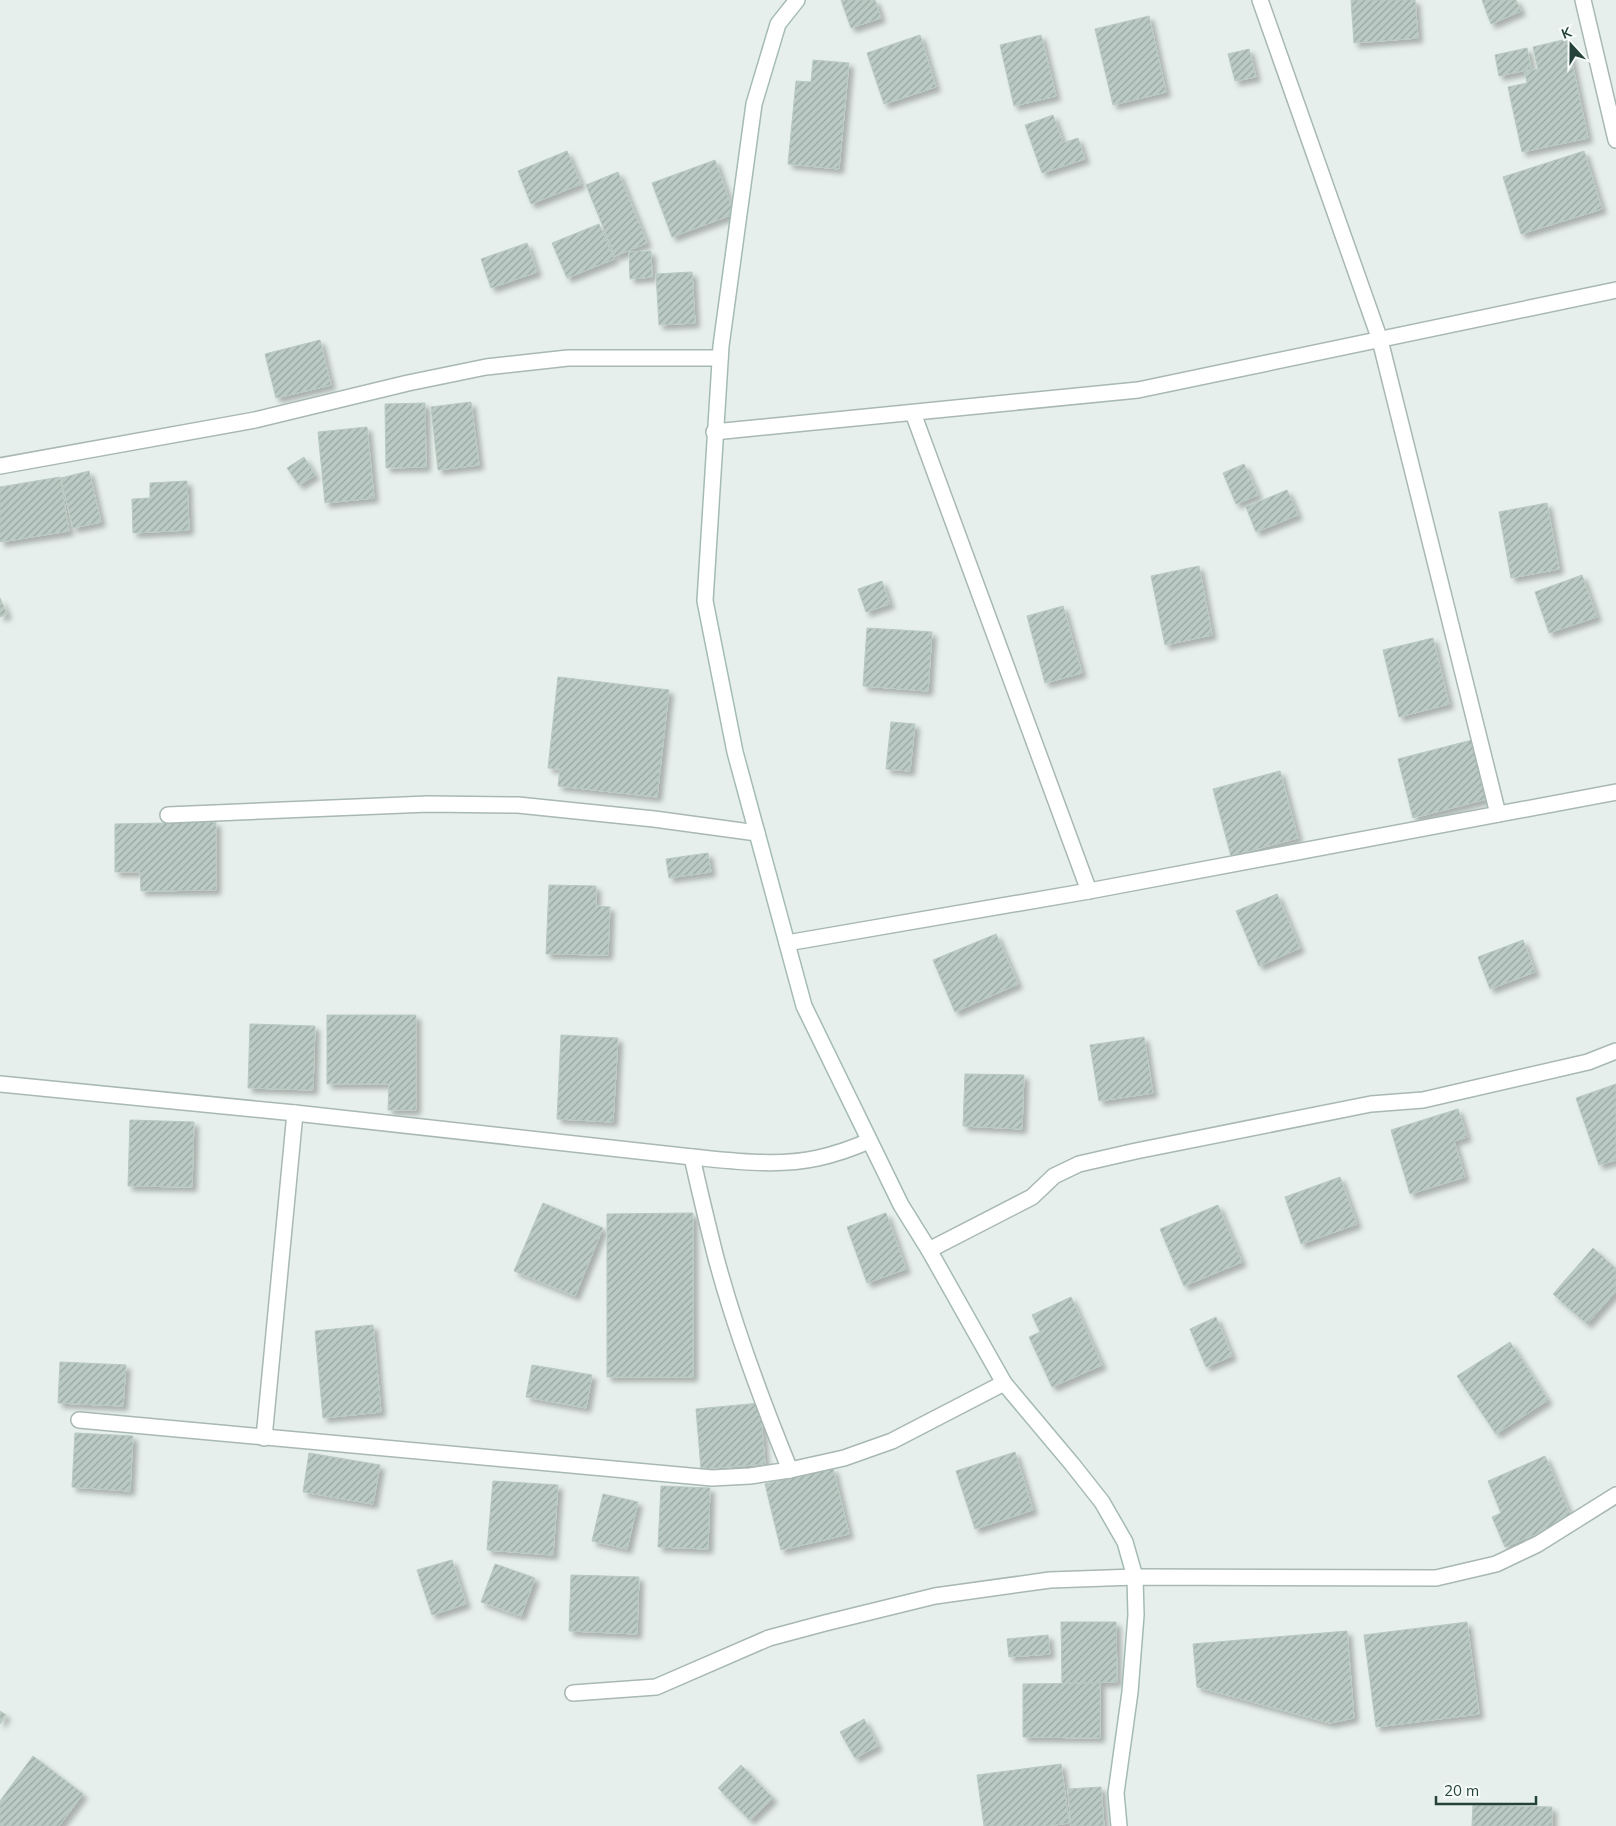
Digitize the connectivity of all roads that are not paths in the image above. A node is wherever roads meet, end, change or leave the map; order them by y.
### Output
1 (797, 0) edge
2 (1260, 0) edge
3 (1583, 0) edge
4 (1616, 140) edge
5 (1616, 290) edge
6 (1380, 340) junction
7 (720, 358) junction
8 (912, 413) junction
9 (714, 432) junction
10 (0, 466) edge
11 (1616, 792) edge
12 (1498, 814) junction
13 (168, 815) dead end
14 (757, 833) junction
15 (1088, 891) junction
16 (787, 943) junction
17 (1616, 1051) edge
18 (0, 1084) edge
19 (295, 1113) junction
20 (869, 1141) junction
21 (692, 1157) junction
22 (929, 1250) junction
23 (1004, 1383) junction
24 (79, 1420) dead end
25 (264, 1438) junction
26 (790, 1470) junction
27 (1616, 1495) edge
28 (1135, 1577) junction
29 (573, 1693) dead end
30 (1119, 1826) edge

1 - 7 street
2 - 6 street
3 - 4 street
5 - 6 street
6 - 8 street
6 - 12 street
7 - 9 street
7 - 10 street
8 - 9 street
8 - 15 street
9 - 14 street
11 - 12 street
12 - 15 street
13 - 14 street
14 - 16 street
15 - 16 street
16 - 20 street
17 - 22 street
18 - 19 street
19 - 21 street
19 - 25 street
20 - 21 street
20 - 22 street
21 - 26 street
22 - 23 street
23 - 26 street
23 - 28 street
24 - 25 street
25 - 26 street
27 - 28 street
28 - 29 street
28 - 30 street

